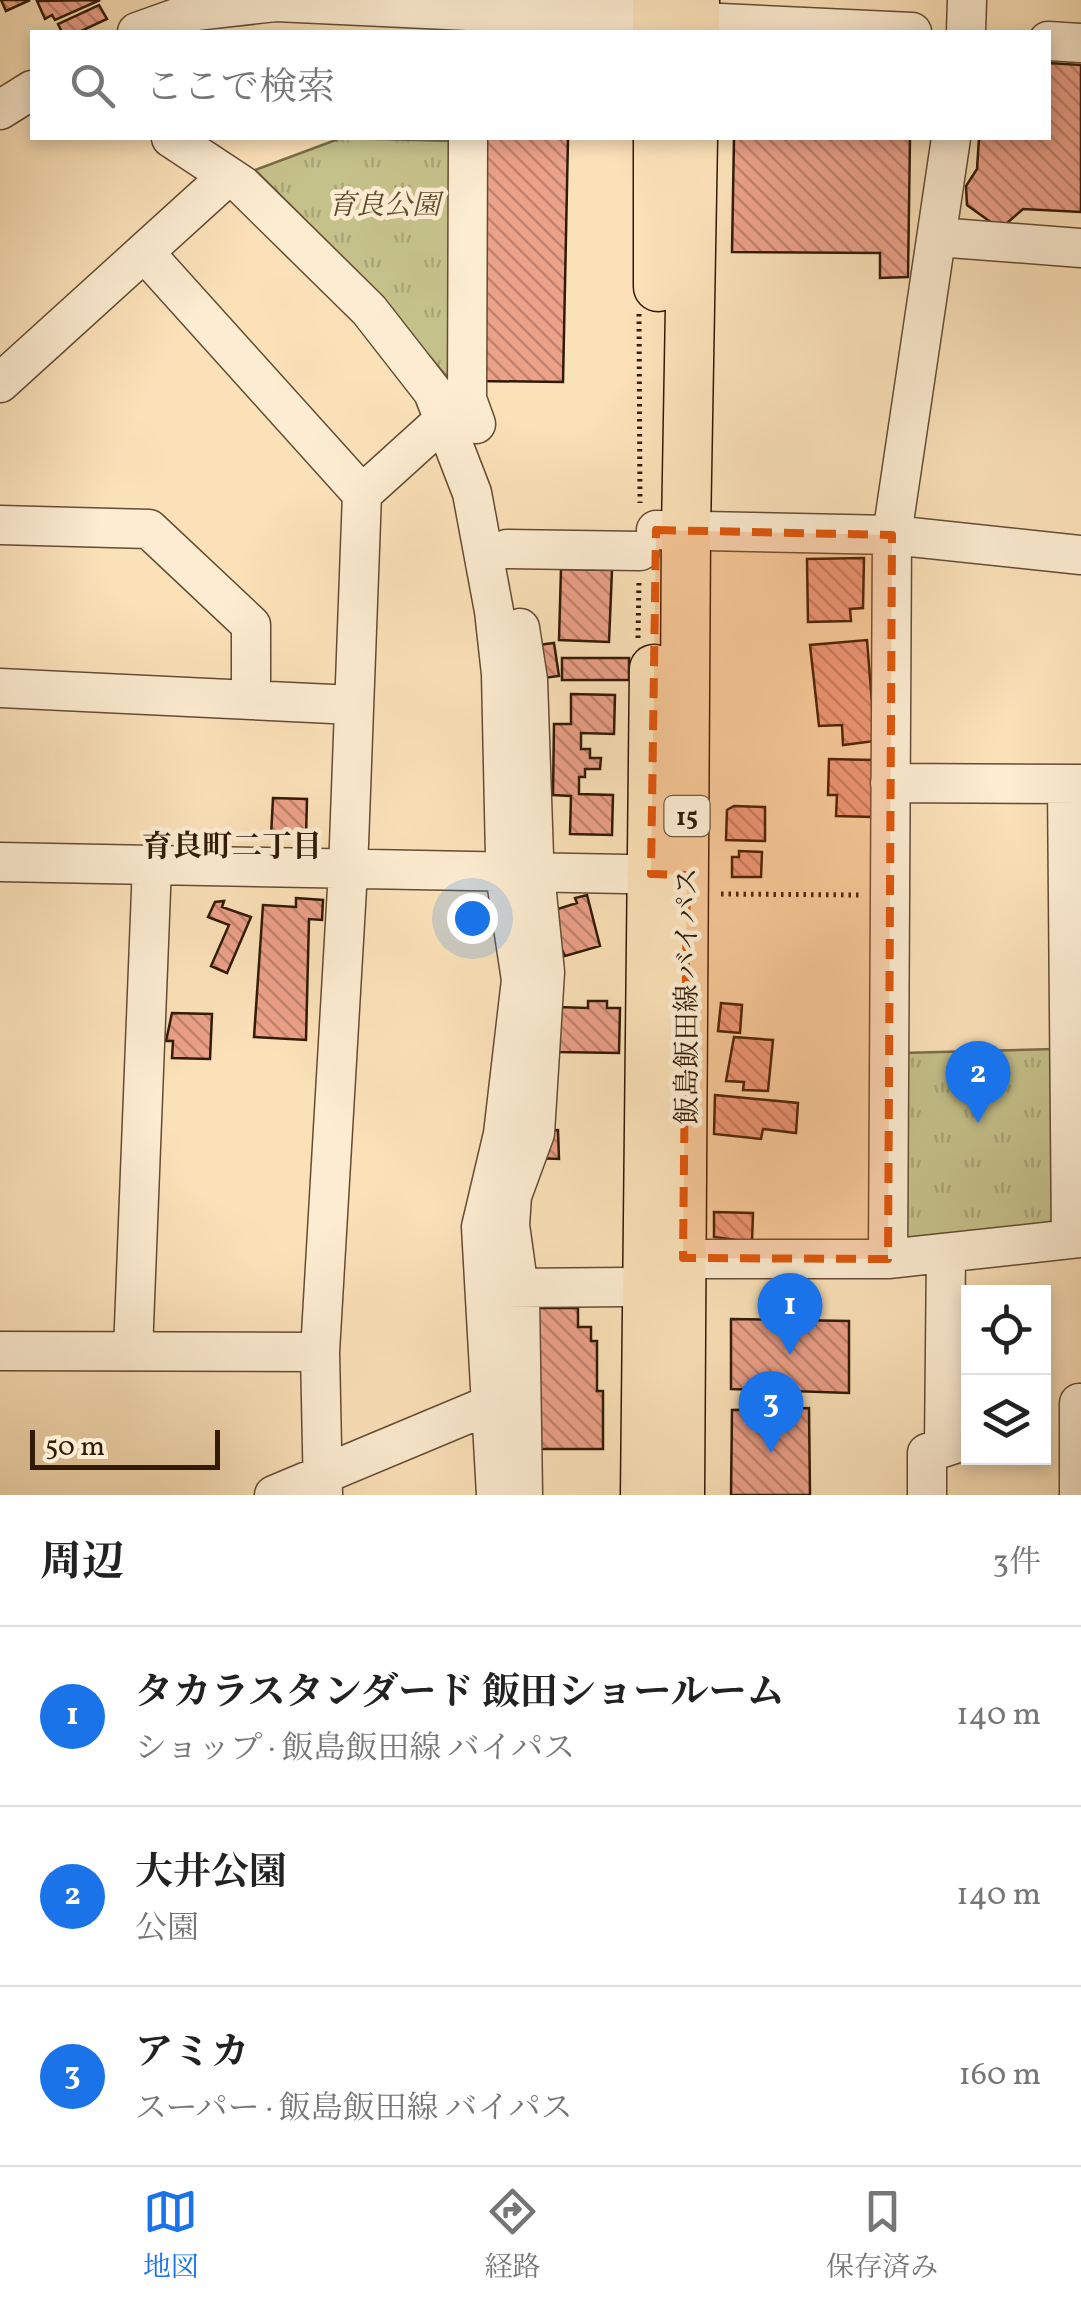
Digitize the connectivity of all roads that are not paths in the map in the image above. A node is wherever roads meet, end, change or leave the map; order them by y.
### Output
1 (967, 0) edge
2 (370, 2) edge
3 (676, 17) edge
4 (469, 21) edge
5 (143, 30) edge
6 (881, 30) edge
7 (966, 30) edge
8 (1051, 41) edge
9 (1081, 43) edge
10 (30, 91) edge
11 (0, 110) edge
12 (174, 140) edge
13 (468, 140) edge
14 (658, 140) edge
15 (694, 140) edge
16 (952, 140) edge
17 (228, 176) junction
18 (937, 237) junction
19 (1081, 248) edge
20 (144, 252) junction
21 (0, 384) edge
22 (457, 411) junction
23 (362, 494) junction
24 (0, 526) edge
25 (892, 535) junction
26 (660, 538) junction
27 (507, 549) junction
28 (1081, 555) edge
29 (0, 688) edge
30 (251, 698) junction
31 (354, 705) junction
32 (890, 783) junction
33 (1074, 784) edge
34 (0, 862) edge
35 (152, 865) junction
36 (520, 865) junction
37 (348, 871) junction
38 (684, 881) junction
39 (1076, 1238) edge
40 (946, 1252) junction
41 (888, 1259) junction
42 (653, 1268) junction
43 (506, 1287) junction
44 (0, 1351) edge
45 (133, 1351) junction
46 (320, 1352) junction
47 (494, 1403) junction
48 (1068, 1407) edge
49 (956, 1443) edge
50 (324, 1484) edge
51 (274, 1495) edge
52 (496, 1495) edge
53 (523, 1495) edge
54 (644, 1495) edge
55 (680, 1495) edge
56 (927, 1495) edge
57 (1079, 1495) edge

1 - 7 street
2 - 4 street
2 - 5 street
3 - 4 street
3 - 6 street
8 - 9 street
10 - 11 street
12 - 17 street
13 - 22 street
14 - 26 main road, 飯島飯田線 バイパス / 15
15 - 26 main road, 飯島飯田線 バイパス / 15
16 - 18 street
17 - 20 street
17 - 22 street
18 - 19 street
18 - 25 street
20 - 21 street
20 - 23 street
22 - 23 street
22 - 27 street
22 - 36 street
23 - 31 street
24 - 30 street
25 - 26 street
25 - 28 street
25 - 32 street
26 - 27 street
26 - 38 main road, 飯島飯田線 バイパス / 15
27 - 36 street
29 - 30 street
30 - 31 street
31 - 37 street
32 - 33 street
32 - 41 street
33 - 39 street
34 - 35 street
35 - 37 street
35 - 45 street
36 - 37 street
36 - 38 street
36 - 43 street
37 - 46 street
38 - 42 main road, 飯島飯田線 バイパス / 15
39 - 40 street
40 - 41 street
40 - 49 street
41 - 42 street
42 - 43 street
42 - 54 main road, 飯島飯田線 バイパス / 15
42 - 55 main road, 飯島飯田線 バイパス / 15
43 - 47 street
43 - 53 street
44 - 45 street
45 - 46 street
46 - 50 street
47 - 50 street
47 - 52 street
48 - 57 street
49 - 56 street
50 - 51 street

